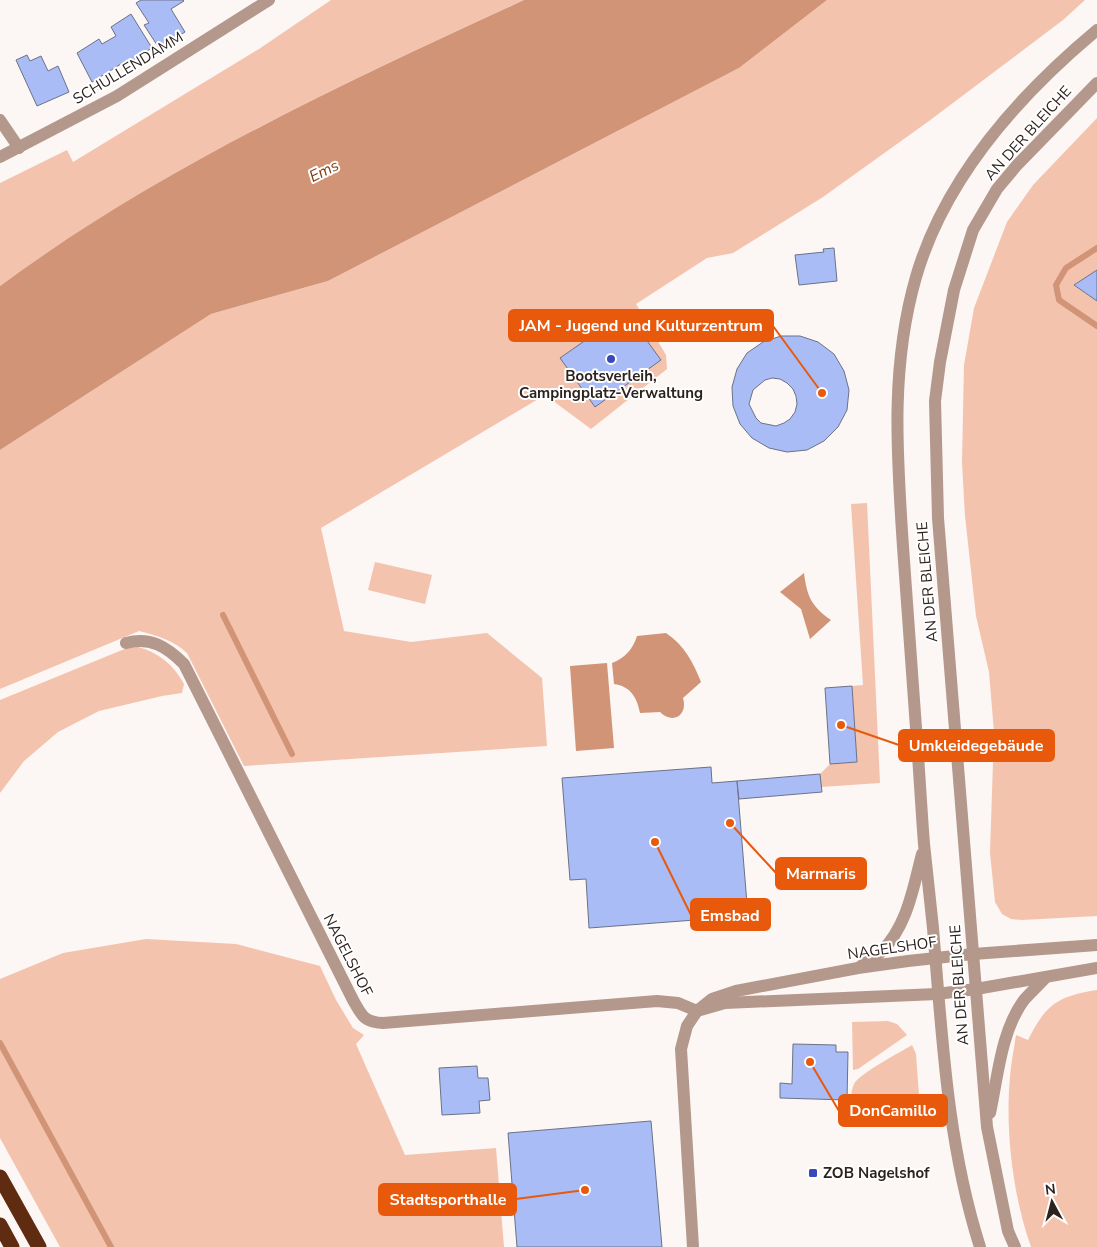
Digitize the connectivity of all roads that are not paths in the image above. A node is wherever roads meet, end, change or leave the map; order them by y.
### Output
1 (269, 0) edge
2 (1097, 30) edge
3 (1097, 83) edge
4 (0, 120) edge
5 (19, 148) junction
6 (0, 157) edge
7 (126, 643) dead end
8 (924, 844) junction
9 (1097, 945) edge
10 (973, 954) junction
11 (935, 958) junction
12 (858, 968) junction
13 (1097, 968) edge
14 (1046, 977) junction
15 (976, 989) junction
16 (937, 994) junction
17 (697, 1011) junction
18 (987, 1127) junction
19 (0, 1177) edge
20 (0, 1225) edge
21 (12, 1247) edge
22 (39, 1247) edge
23 (693, 1247) edge
24 (980, 1247) edge
25 (1016, 1247) edge

1 - 5 street, SCHULLENDAMM
2 - 8 street, AN DER BLEICHE
3 - 10 street, AN DER BLEICHE
4 - 5 street
5 - 6 street, SCHULLENDAMM
7 - 17 street, NAGELSHOF
8 - 11 street, AN DER BLEICHE
8 - 12 street, AN DER BLEICHE
9 - 10 street, NAGELSHOF
10 - 11 street, NAGELSHOF
10 - 15 street, AN DER BLEICHE
11 - 12 street, NAGELSHOF
11 - 16 street, AN DER BLEICHE
12 - 17 street, NAGELSHOF
13 - 14 street
14 - 15 street
14 - 18 street, AN DER BLEICHE
15 - 16 street
15 - 18 street, AN DER BLEICHE
16 - 17 street
16 - 24 street, AN DER BLEICHE
17 - 23 street, NAGELSHOF
18 - 25 street, AN DER BLEICHE
19 - 22 highway
20 - 21 highway

